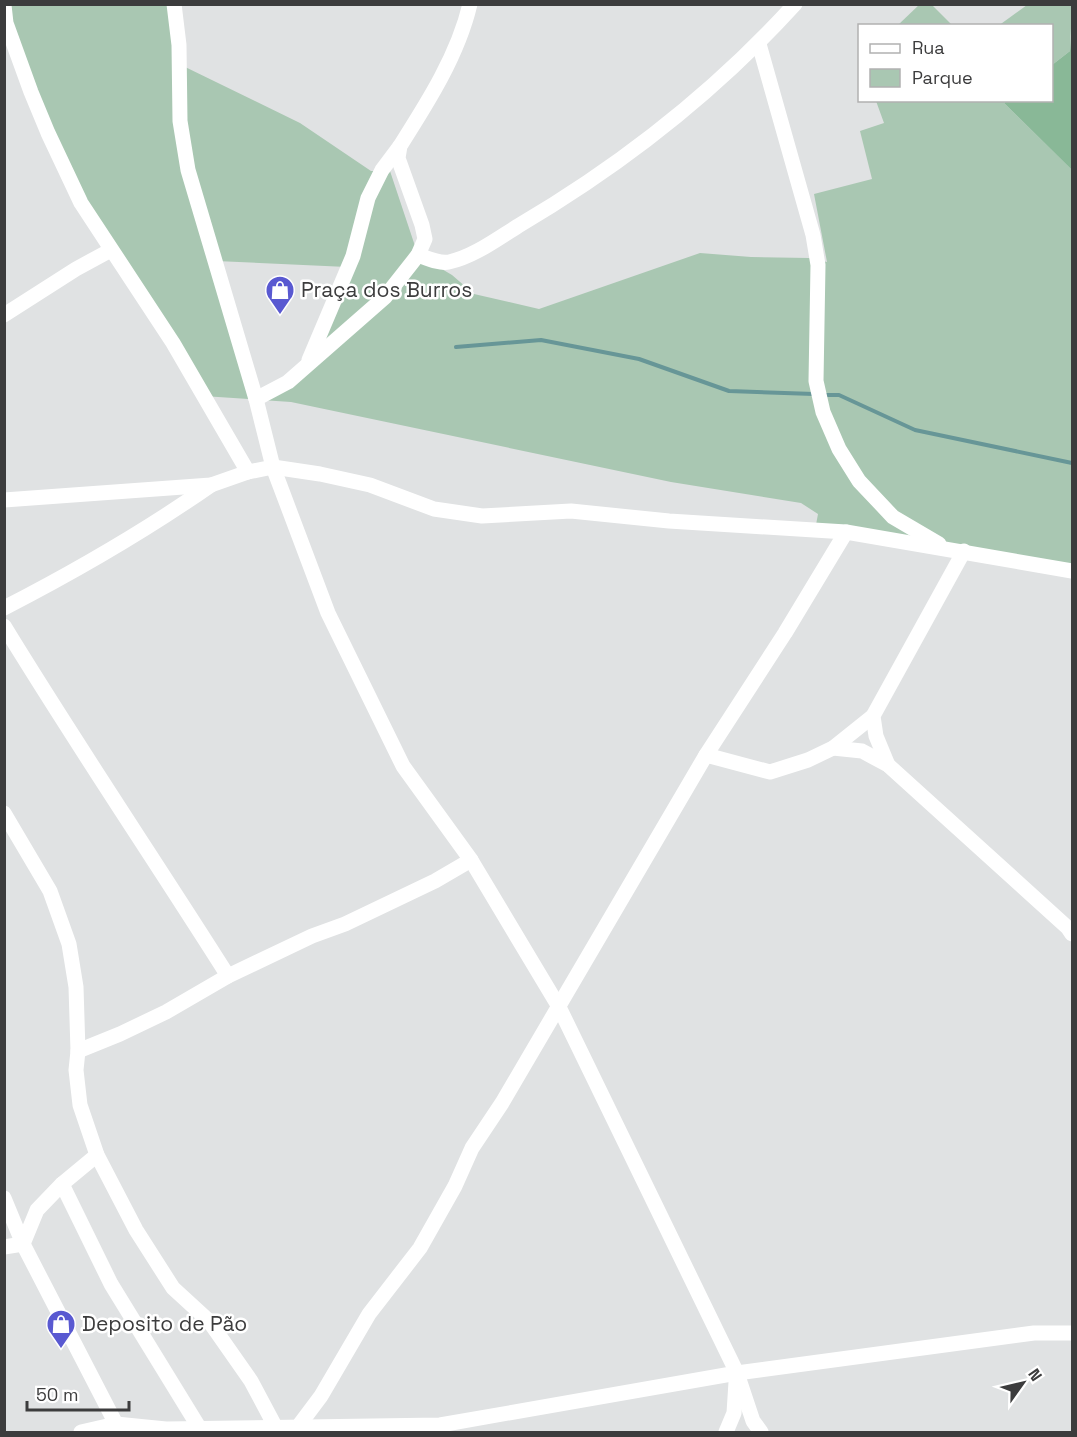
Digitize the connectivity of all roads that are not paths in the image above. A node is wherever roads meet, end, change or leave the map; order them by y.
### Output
1 (174, 4) edge
2 (470, 4) edge
3 (795, 4) edge
4 (4, 5) edge
5 (759, 44) junction
6 (400, 146) junction
7 (111, 250) junction
8 (418, 255) junction
9 (4, 315) edge
10 (308, 363) junction
11 (256, 399) junction
12 (273, 467) junction
13 (248, 472) junction
14 (211, 484) junction
15 (4, 500) edge
16 (846, 532) junction
17 (956, 550) junction
18 (1072, 571) edge
19 (4, 608) edge
20 (4, 626) edge
21 (873, 716) junction
22 (833, 748) junction
23 (706, 755) junction
24 (888, 765) junction
25 (7, 822) edge
26 (471, 860) junction
27 (1071, 928) edge
28 (228, 976) junction
29 (559, 1007) junction
30 (78, 1051) junction
31 (97, 1155) junction
32 (62, 1184) junction
33 (4, 1198) edge
34 (23, 1244) junction
35 (4, 1247) edge
36 (1072, 1333) edge
37 (737, 1373) junction
38 (116, 1424) junction
39 (276, 1428) junction
40 (200, 1429) junction
41 (295, 1431) edge
42 (81, 1432) edge
43 (726, 1432) edge
44 (761, 1432) edge

1 - 11 street
2 - 6 street
3 - 5 street
4 - 7 street
5 - 8 street
5 - 17 street
6 - 8 street
6 - 10 street
7 - 9 street
7 - 13 street
8 - 10 street
10 - 11 street
11 - 12 street
12 - 13 street
12 - 16 street
12 - 26 street
13 - 14 street
14 - 15 street
14 - 19 street
16 - 17 street
16 - 23 street
17 - 18 street
17 - 21 street
20 - 28 street
21 - 22 street
21 - 24 street
22 - 23 street
22 - 24 street
23 - 29 street
24 - 27 street
25 - 30 street
26 - 28 street
26 - 29 street
28 - 30 street
29 - 37 street
29 - 41 street
30 - 31 street
31 - 32 street
31 - 39 street
32 - 34 street
32 - 40 street
33 - 34 street
34 - 35 street
34 - 38 street
36 - 37 street
37 - 41 street
37 - 43 street
37 - 44 street
38 - 40 street
38 - 42 street
39 - 40 street
39 - 41 street

